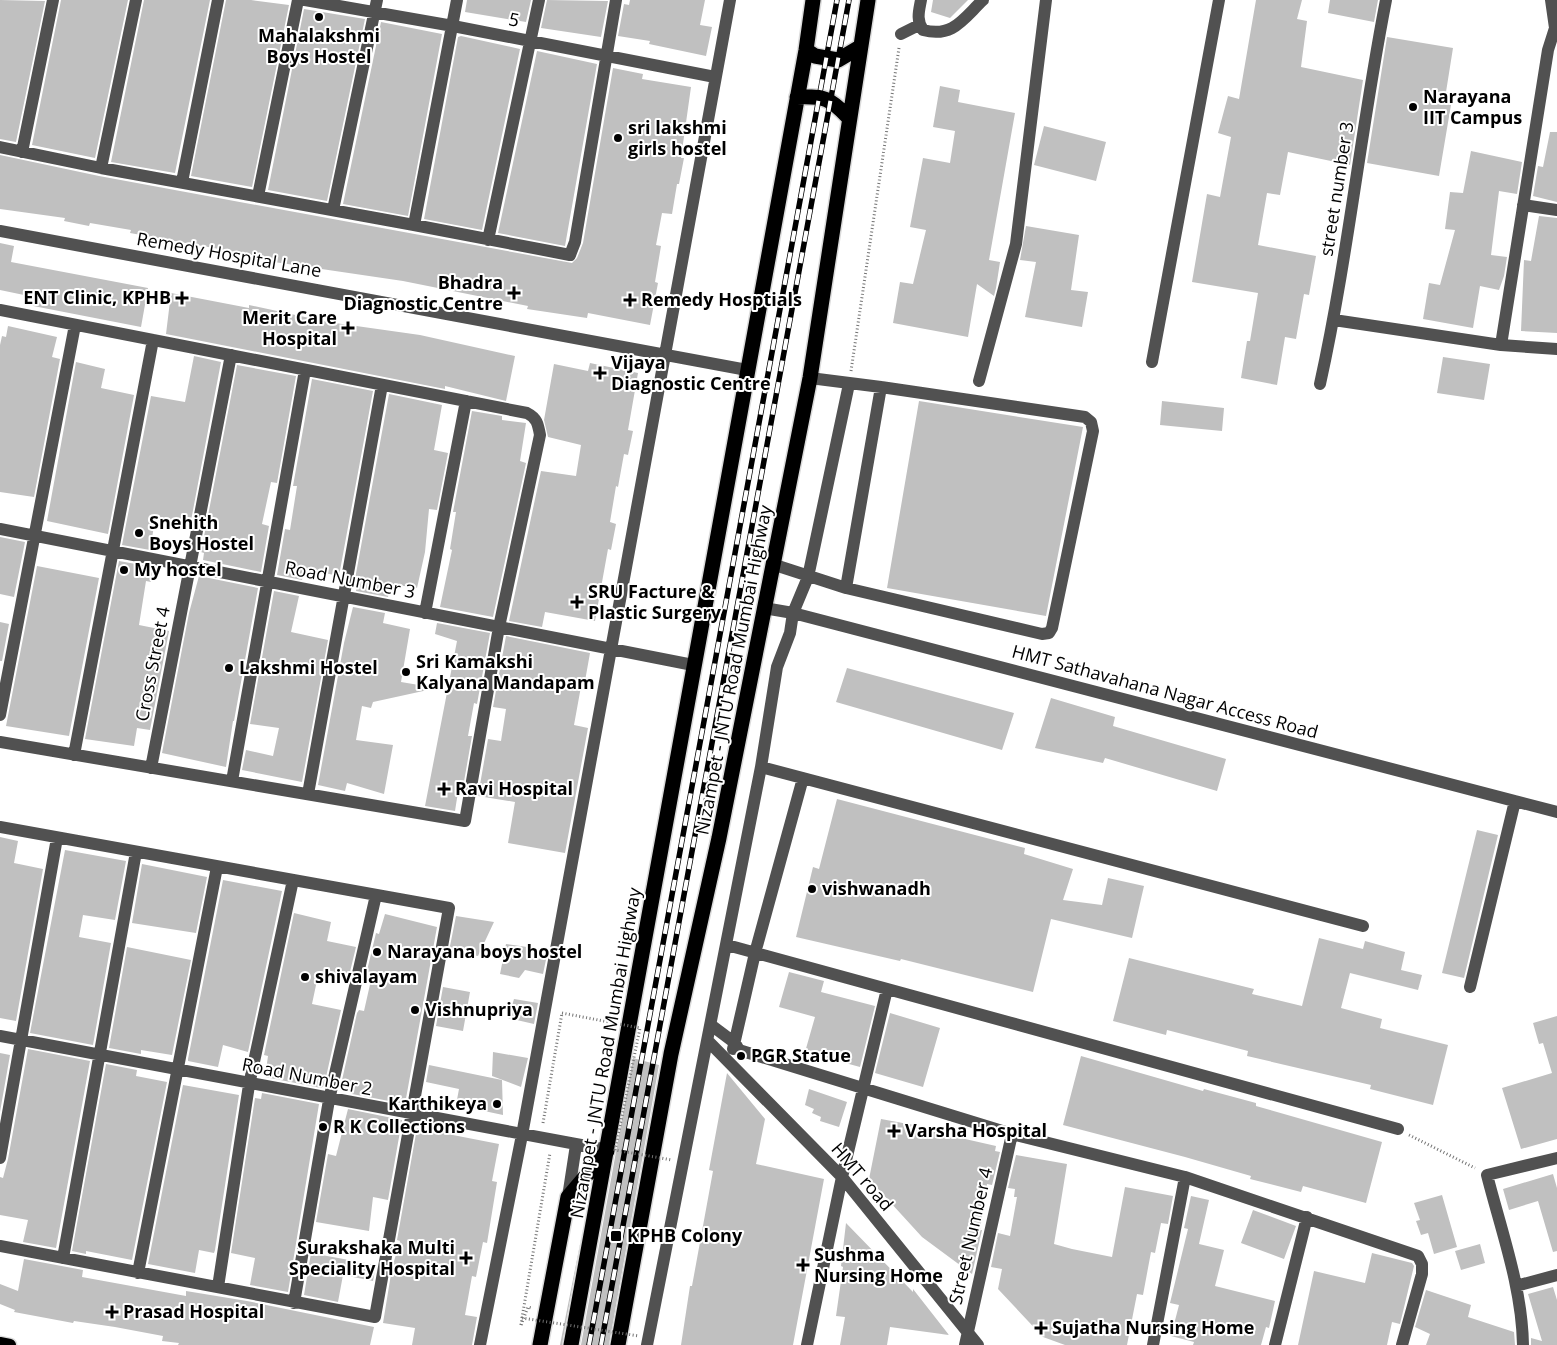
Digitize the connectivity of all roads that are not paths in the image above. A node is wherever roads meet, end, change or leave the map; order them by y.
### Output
1 (53, 0) edge
2 (136, 0) edge
3 (218, 0) edge
4 (298, 0) edge
5 (305, 0) edge
6 (457, 0) edge
7 (539, 0) edge
8 (616, 0) edge
9 (730, 0) edge
10 (813, 0) edge
11 (868, 0) edge
12 (921, 0) edge
13 (983, 0) edge
14 (1046, 0) edge
15 (1219, 0) edge
16 (1386, 0) edge
17 (1551, 0) edge
18 (376, 6) edge
19 (453, 26) junction
20 (920, 26) junction
21 (901, 34) road end
22 (532, 41) junction
23 (860, 47) junction
24 (806, 50) junction
25 (608, 56) junction
26 (715, 77) junction
27 (797, 97) junction
28 (848, 117) junction
29 (0, 147) edge
30 (22, 152) junction
31 (101, 168) junction
32 (182, 182) junction
33 (258, 196) junction
34 (1523, 205) junction
35 (333, 210) junction
36 (1557, 210) edge
37 (414, 225) junction
38 (0, 231) edge
39 (488, 240) junction
40 (0, 310) edge
41 (1334, 320) junction
42 (75, 325) junction
43 (154, 340) junction
44 (1500, 345) junction
45 (1557, 348) edge
46 (664, 353) junction
47 (231, 355) junction
48 (1152, 362) dead end
49 (305, 370) junction
50 (747, 370) junction
51 (810, 378) junction
52 (980, 381) dead end
53 (849, 384) junction
54 (1320, 384) dead end
55 (382, 385) junction
56 (881, 387) junction
57 (466, 401) junction
58 (0, 530) edge
59 (34, 536) junction
60 (113, 552) junction
61 (775, 565) junction
62 (190, 567) junction
63 (808, 577) junction
64 (267, 582) junction
65 (846, 588) junction
66 (344, 597) junction
67 (764, 608) junction
68 (425, 613) junction
69 (793, 613) junction
70 (499, 627) junction
71 (610, 649) junction
72 (693, 665) junction
73 (0, 716) edge
74 (0, 742) edge
75 (74, 755) junction
76 (761, 767) junction
77 (151, 768) junction
78 (803, 778) junction
79 (232, 782) junction
80 (308, 794) junction
81 (1514, 801) junction
82 (1557, 812) edge
83 (0, 827) edge
84 (57, 838) junction
85 (136, 852) junction
86 (217, 867) junction
87 (293, 880) junction
88 (376, 895) junction
89 (1363, 926) dead end
90 (727, 945) junction
91 (755, 953) junction
92 (1470, 987) dead end
93 (887, 989) junction
94 (711, 1025) junction
95 (0, 1036) edge
96 (21, 1040) junction
97 (708, 1041) junction
98 (735, 1044) junction
99 (100, 1055) junction
100 (728, 1061) junction
101 (178, 1070) junction
102 (250, 1085) junction
103 (863, 1088) junction
104 (329, 1100) junction
105 (412, 1114) junction
106 (1398, 1129) road end
107 (1012, 1134) junction
108 (522, 1135) junction
109 (576, 1145) junction
110 (608, 1150) junction
111 (0, 1158) edge
112 (1557, 1158) edge
113 (1185, 1177) junction
114 (842, 1178) junction
115 (568, 1197) junction
116 (1307, 1217) junction
117 (0, 1246) edge
118 (63, 1258) junction
119 (138, 1273) junction
120 (1557, 1275) edge
121 (1516, 1286) junction
122 (218, 1287) junction
123 (294, 1303) junction
124 (966, 1339) edge
125 (643, 1340) edge
126 (0, 1343) edge
127 (10, 1345) edge
128 (480, 1345) edge
129 (540, 1345) edge
130 (571, 1345) edge
131 (618, 1345) edge
132 (807, 1345) edge
133 (978, 1345) edge
134 (1153, 1345) edge
135 (1276, 1345) edge
136 (1402, 1345) edge
137 (1523, 1345) edge

1 - 30 street
2 - 31 street
3 - 32 street
4 - 33 street
5 - 18 street, 5
6 - 19 street
7 - 22 street
8 - 25 street
9 - 26 street
10 - 24 highway, Nizampet - JNTU Road Mumbai Highway
11 - 23 highway, Nizampet - JNTU Road Mumbai Highway
12 - 20 street
13 - 20 street
14 - 52 street
15 - 48 street
16 - 41 street, street number 3
17 - 34 street
18 - 19 street, 5
18 - 35 street
19 - 22 street, 5
19 - 37 street
20 - 21 street
22 - 25 street, 5
22 - 39 street
23 - 24 highway
23 - 28 highway, Nizampet - JNTU Road Mumbai Highway
24 - 27 highway, Nizampet - JNTU Road Mumbai Highway
25 - 26 street, 5
25 - 39 street
26 - 46 street
27 - 28 highway
27 - 50 highway, Nizampet - JNTU Road Mumbai Highway
28 - 51 highway, Nizampet - JNTU Road Mumbai Highway
29 - 30 street
30 - 31 street
31 - 32 street
32 - 33 street
33 - 35 street
34 - 36 street
34 - 44 street
35 - 37 street
37 - 39 street
38 - 46 street, Remedy Hospital Lane
40 - 42 street
41 - 44 street
41 - 54 street, street number 3
42 - 43 street
42 - 59 street
43 - 47 street
43 - 60 street
44 - 45 street
46 - 50 street, Remedy Hospital Lane
46 - 71 street
47 - 49 street
47 - 62 street, Cross Street 4
49 - 55 street
49 - 64 street
50 - 72 highway, Nizampet - JNTU Road Mumbai Highway
51 - 53 street
51 - 61 highway, Nizampet - JNTU Road Mumbai Highway
53 - 56 street
53 - 63 street
55 - 57 street
55 - 66 street
56 - 65 street
56 - 65 street
57 - 68 street
57 - 70 street
58 - 59 street, Road Number 3
59 - 60 street, Road Number 3
59 - 73 street
60 - 62 street, Road Number 3
60 - 75 street
61 - 63 street
61 - 67 highway, Nizampet - JNTU Road Mumbai Highway
62 - 64 street, Road Number 3
62 - 77 street, Cross Street 4
63 - 65 street
63 - 69 street
64 - 66 street, Road Number 3
64 - 79 street
66 - 68 street, Road Number 3
66 - 80 street
67 - 69 street, HMT Sathavahana Nagar Access Road
67 - 131 highway, Nizampet - JNTU Road Mumbai Highway
68 - 70 street, Road Number 3
69 - 76 street
69 - 81 street, HMT Sathavahana Nagar Access Road
70 - 71 street, Road Number 3
70 - 80 street
71 - 72 street, Road Number 3
71 - 108 street
72 - 110 highway, Nizampet - JNTU Road Mumbai Highway
74 - 75 street
75 - 77 street
76 - 78 street
76 - 90 street
77 - 79 street
78 - 89 street
78 - 91 street
79 - 80 street
81 - 82 street, HMT Sathavahana Nagar Access Road
81 - 92 street
83 - 84 street
84 - 85 street
84 - 96 street
85 - 86 street
85 - 99 street
86 - 87 street
86 - 101 street
87 - 88 street
87 - 102 street
88 - 104 street
88 - 105 street
90 - 91 street
90 - 94 street
91 - 93 street
91 - 98 street
93 - 103 street
93 - 106 street
94 - 97 street
94 - 98 street
95 - 96 street, Road Number 2
96 - 99 street, Road Number 2
96 - 111 street
97 - 100 street, HMT road
97 - 125 street
98 - 100 street
98 - 103 street
99 - 101 street, Road Number 2
99 - 118 street
100 - 114 street, HMT road
101 - 102 street, Road Number 2
101 - 119 street
102 - 104 street, Road Number 2
102 - 122 street
103 - 107 street
103 - 114 street
104 - 105 street, Road Number 2
104 - 123 street
105 - 108 street, Road Number 2
105 - 123 street
107 - 113 street
107 - 124 street, Street Number 4
108 - 109 street, Road Number 2
108 - 128 street
109 - 110 street, Road Number 2
109 - 115 street
110 - 115 highway
110 - 130 highway, Nizampet - JNTU Road Mumbai Highway
112 - 121 street
113 - 116 street
113 - 134 street
114 - 124 street, HMT road
114 - 132 street
115 - 129 highway
116 - 135 street
116 - 136 street
117 - 118 street
118 - 119 street
119 - 122 street
120 - 121 street
121 - 137 street
122 - 123 street
124 - 133 street, HMT road
126 - 127 main road

